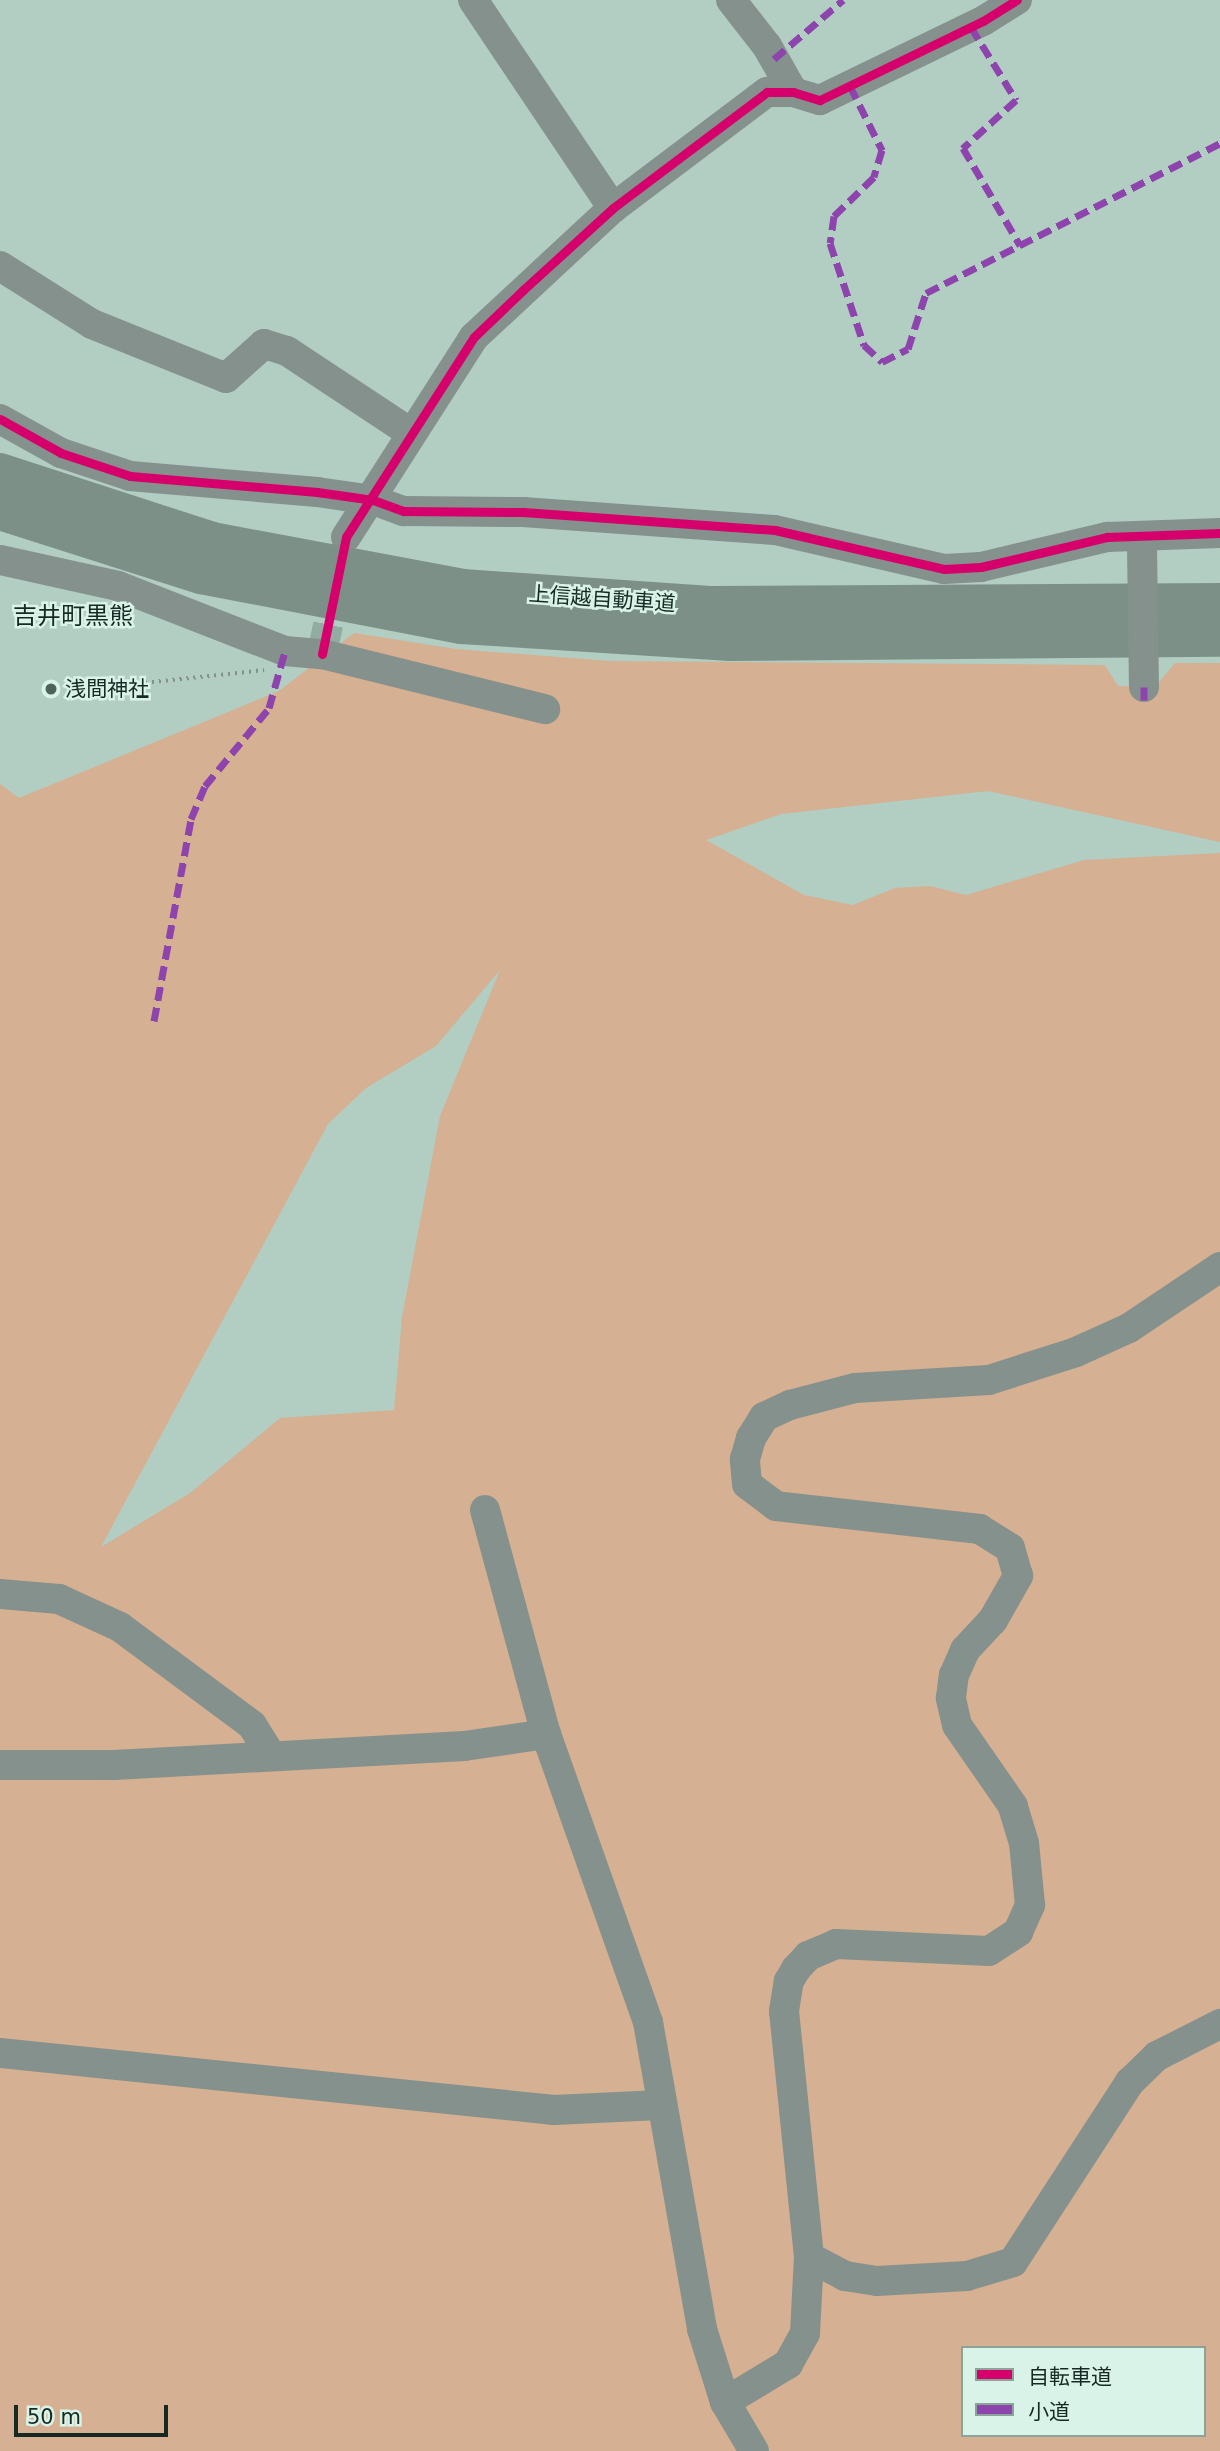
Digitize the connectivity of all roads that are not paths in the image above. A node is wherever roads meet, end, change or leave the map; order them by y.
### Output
1 (473, 0) edge
2 (731, 0) edge
3 (1017, 0) edge
4 (793, 92) junction
5 (613, 208) junction
6 (0, 266) edge
7 (0, 419) edge
8 (411, 433) junction
9 (0, 472) edge
10 (373, 500) junction
11 (0, 511) edge
12 (1220, 533) edge
13 (346, 537) dead end
14 (1142, 540) junction
15 (0, 560) edge
16 (1220, 602) edge
17 (1220, 638) edge
18 (1144, 687) dead end
19 (545, 709) dead end
20 (1220, 1267) edge
21 (485, 1510) dead end
22 (0, 1594) edge
23 (547, 1734) junction
24 (270, 1754) junction
25 (0, 1765) edge
26 (1220, 2024) edge
27 (0, 2053) edge
28 (660, 2105) junction
29 (809, 2257) junction
30 (725, 2402) junction
31 (754, 2451) edge

1 - 5 street
2 - 4 street
3 - 4 street
4 - 5 street
5 - 8 street
6 - 8 street
7 - 10 street
8 - 10 street
9 - 16 highway, 上信越自動車道
10 - 13 street
10 - 14 street
11 - 17 highway, 上信越自動車道
12 - 14 street
14 - 18 street, bridge
15 - 19 street
20 - 29 street
21 - 23 street
22 - 24 street
23 - 24 street
23 - 28 street
24 - 25 street
26 - 29 street
27 - 28 street
28 - 30 street
29 - 30 street
30 - 31 street

